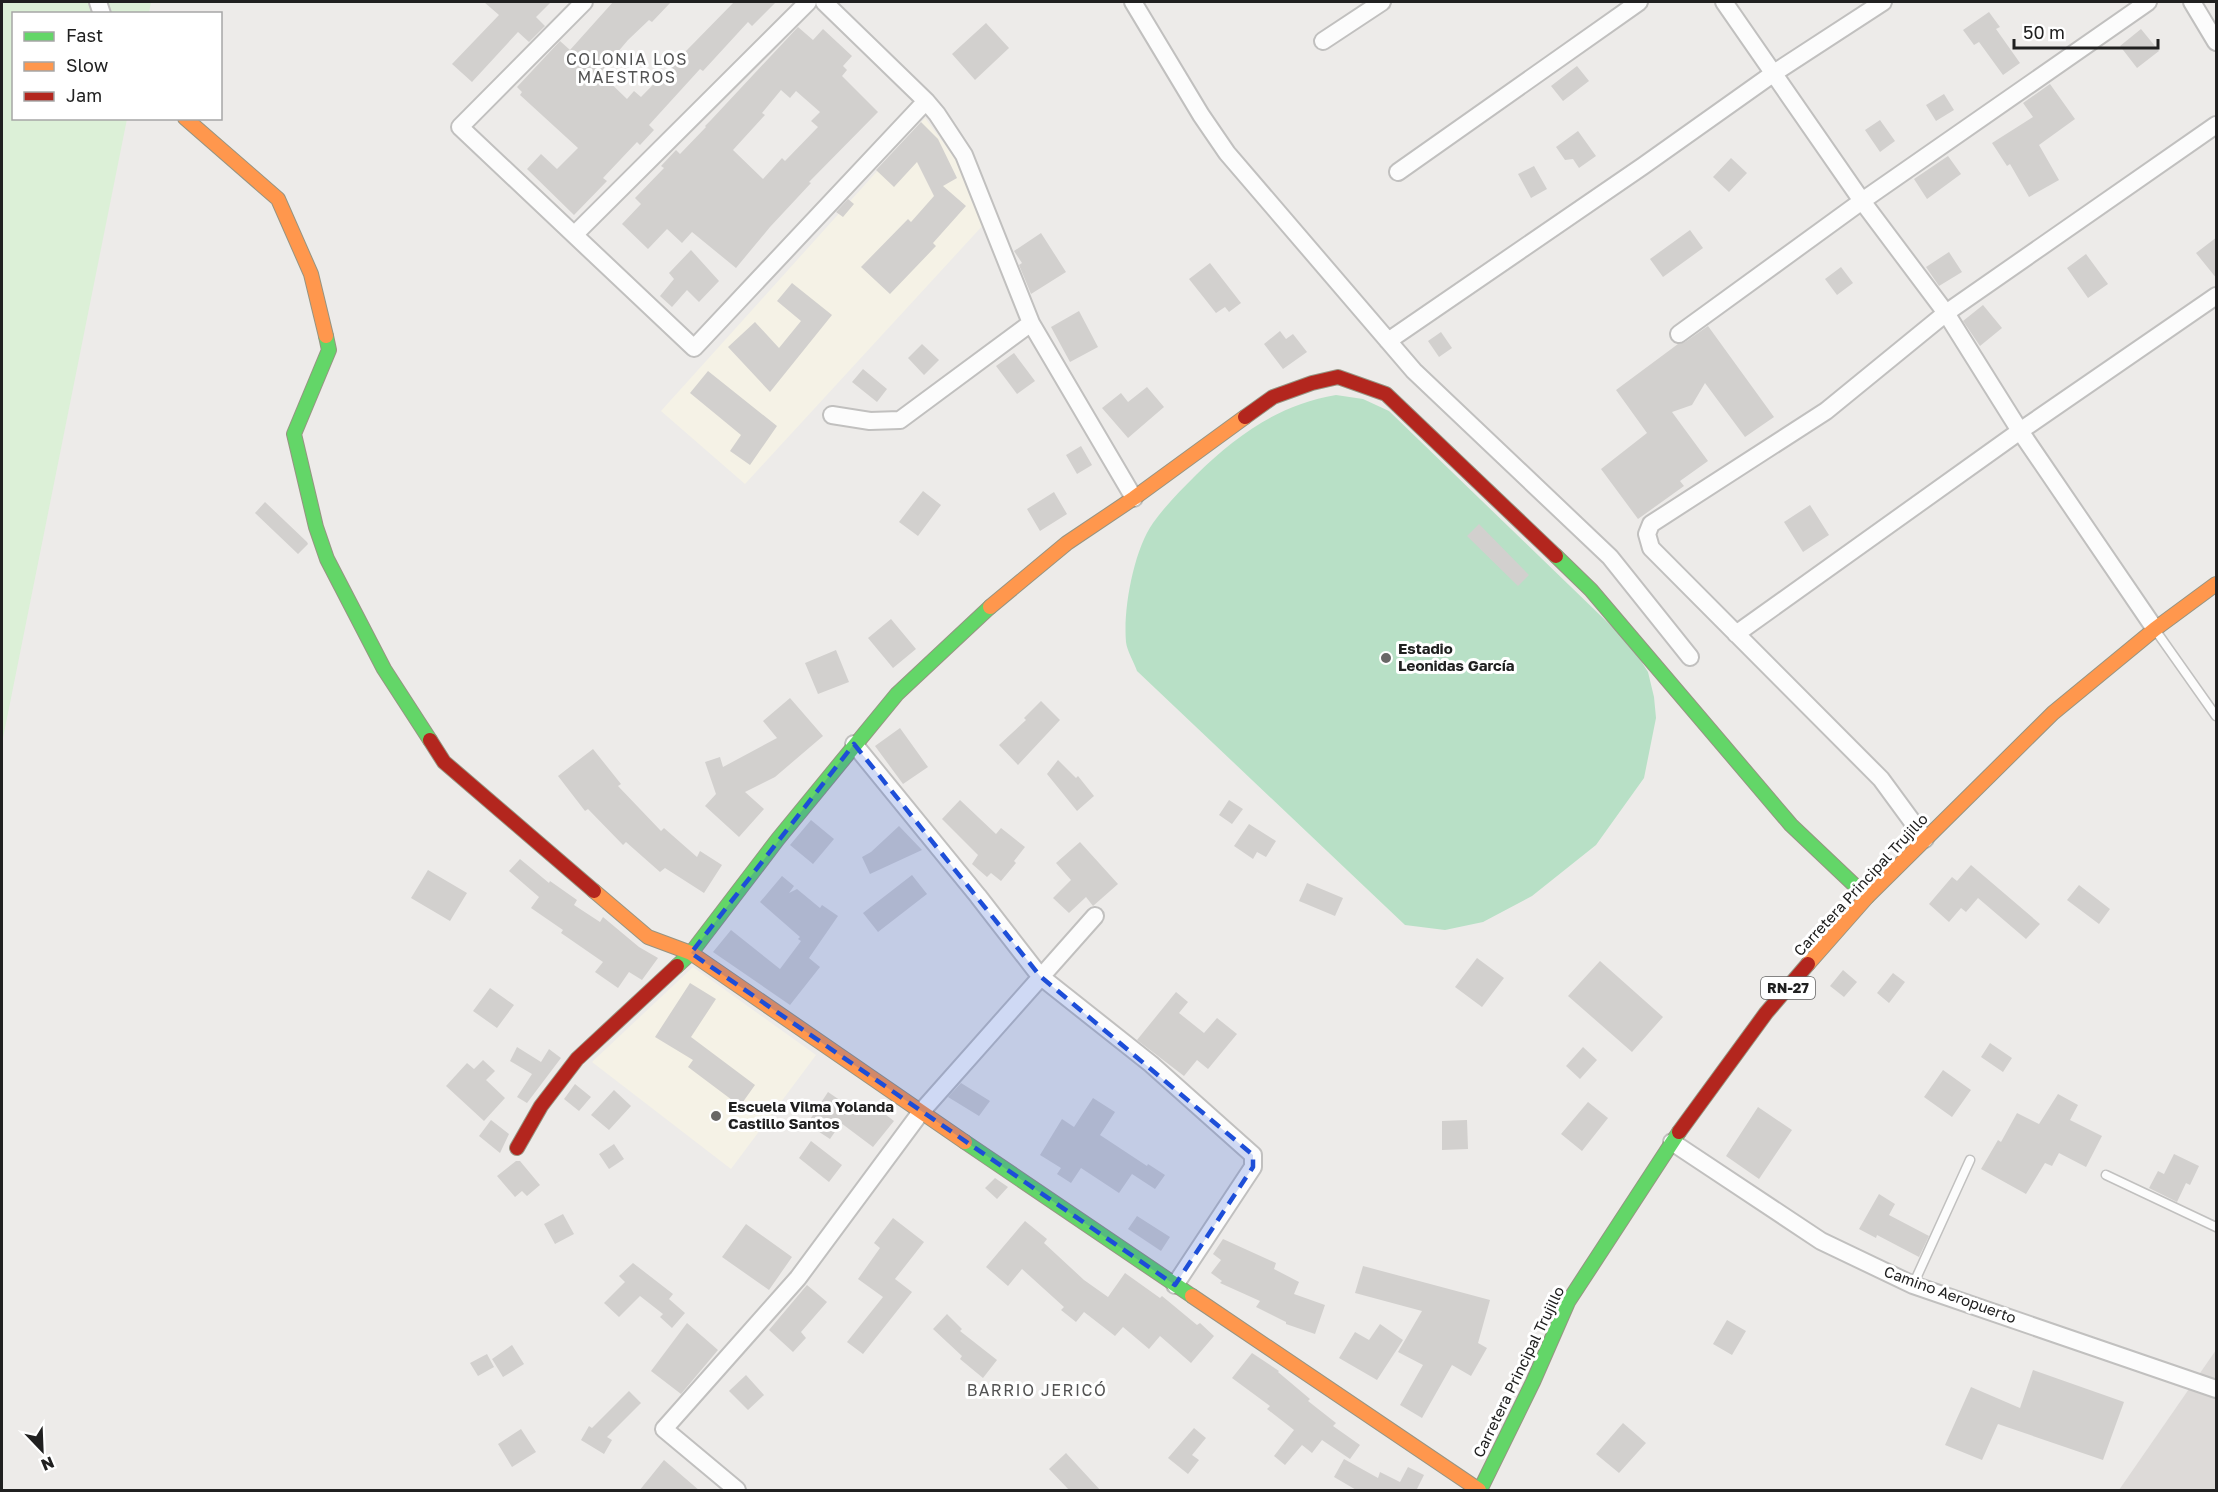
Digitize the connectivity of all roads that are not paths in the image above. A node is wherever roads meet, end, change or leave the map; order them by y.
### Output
1 (584, 2) edge
2 (808, 2) edge
3 (824, 2) edge
4 (1133, 2) edge
5 (1382, 2) edge
6 (1639, 2) edge
7 (1724, 2) edge
8 (1883, 2) edge
9 (2148, 2) edge
10 (2192, 2) edge
11 (1323, 41) dead end
12 (2217, 42) edge
13 (1774, 73) junction
14 (926, 101) junction
15 (187, 120) edge
16 (2217, 124) edge
17 (1398, 172) dead end
18 (1862, 201) junction
19 (574, 234) junction
20 (2217, 296) edge
21 (1947, 313) junction
22 (1031, 323) junction
23 (1679, 334) dead end
24 (1388, 341) junction
25 (832, 415) dead end
26 (2019, 431) junction
27 (1134, 498) junction
28 (2217, 584) edge
29 (2155, 629) junction
30 (1736, 634) junction
31 (1690, 657) dead end
32 (2217, 716) edge
33 (854, 744) junction
34 (1925, 839) junction
35 (1867, 897) junction
36 (1095, 916) dead end
37 (691, 953) junction
38 (1040, 976) junction
39 (921, 1112) junction
40 (1672, 1142) junction
41 (517, 1148) dead end
42 (1970, 1160) dead end
43 (2106, 1175) dead end
44 (2217, 1227) edge
45 (1175, 1285) junction
46 (1913, 1285) junction
47 (2217, 1389) edge
48 (737, 1491) edge
49 (1480, 1491) edge

1 - 19 street
2 - 19 street
3 - 14 street
4 - 24 street
5 - 11 street
6 - 17 street
7 - 13 street
8 - 13 street
9 - 18 street
10 - 12 street
13 - 18 street
13 - 24 street
14 - 19 street
14 - 22 street
15 - 37 street
16 - 21 street
18 - 21 street
18 - 23 street
20 - 26 street
21 - 26 street
21 - 30 street
22 - 25 street
22 - 27 street
24 - 31 street
26 - 29 street
26 - 30 street
27 - 33 street
27 - 35 street
28 - 29 street, Carretera Principal Trujillo / RN-27
29 - 32 lane
29 - 34 street, Carretera Principal Trujillo / RN-27
30 - 34 street
33 - 37 street
33 - 38 street
34 - 35 street, Carretera Principal Trujillo / RN-27
35 - 40 street, Carretera Principal Trujillo / RN-27
36 - 38 street
37 - 39 street
37 - 41 street
38 - 39 street
38 - 45 street
39 - 45 street
39 - 48 street
40 - 46 street, Camino Aeropuerto
40 - 49 street, Carretera Principal Trujillo / RN-27
42 - 46 lane
43 - 44 lane
45 - 49 street
46 - 47 street, Camino Aeropuerto

